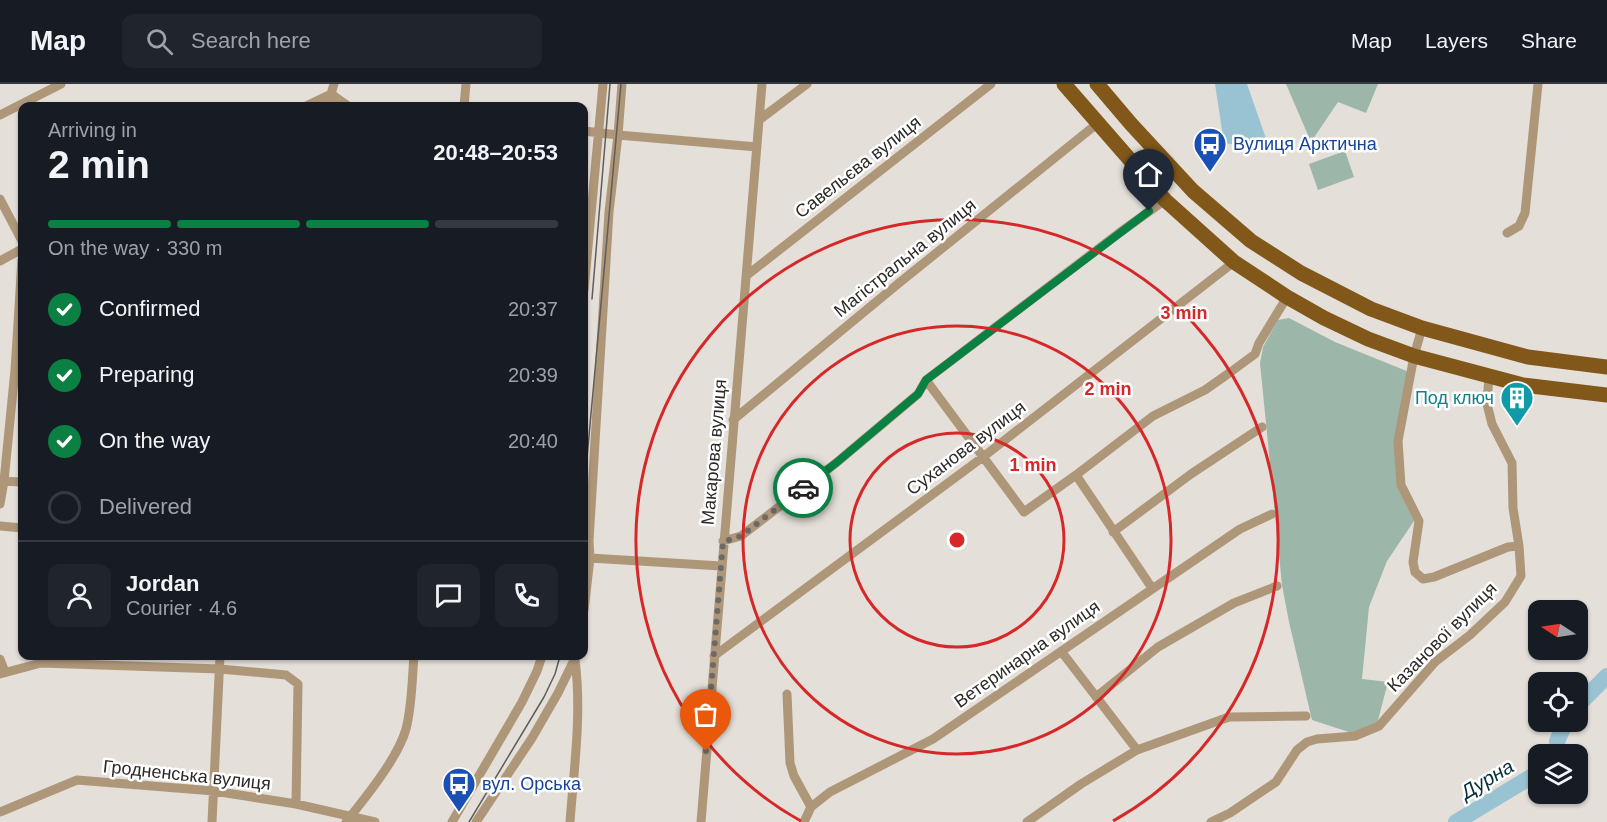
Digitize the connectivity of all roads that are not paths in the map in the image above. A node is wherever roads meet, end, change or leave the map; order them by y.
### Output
1 (61, 84) edge
2 (334, 84) edge
3 (466, 84) edge
4 (603, 84) edge
5 (622, 84) edge
6 (762, 84) edge
7 (807, 84) edge
8 (991, 84) edge
9 (1064, 84) edge
10 (1096, 84) edge
11 (1538, 84) edge
12 (330, 94) junction
13 (26, 102) edge
14 (314, 102) edge
15 (329, 102) edge
16 (342, 102) edge
17 (464, 102) edge
18 (18, 106) edge
19 (0, 115) edge
20 (759, 120) junction
21 (1131, 124) junction
22 (1103, 129) junction
23 (588, 131) edge
24 (599, 132) junction
25 (618, 135) junction
26 (1144, 140) junction
27 (757, 147) junction
28 (1128, 158) junction
29 (0, 199) edge
30 (1165, 200) junction
31 (1507, 232) dead end
32 (18, 233) edge
33 (588, 248) edge
34 (18, 251) edge
35 (0, 261) edge
36 (1234, 262) junction
37 (746, 276) junction
38 (1287, 297) junction
39 (18, 323) edge
40 (1422, 328) junction
41 (1414, 356) junction
42 (1607, 367) edge
43 (1489, 376) junction
44 (926, 380) junction
45 (1607, 395) edge
46 (733, 420) junction
47 (1262, 427) dead end
48 (983, 457) junction
49 (1076, 476) junction
50 (2, 481) edge
51 (18, 482) edge
52 (0, 504) edge
53 (588, 511) edge
54 (1272, 514) dead end
55 (0, 526) edge
56 (18, 528) edge
57 (1113, 532) junction
58 (723, 542) junction
59 (1519, 546) junction
60 (588, 549) edge
61 (590, 558) junction
62 (721, 566) junction
63 (588, 575) edge
64 (1277, 586) dead end
65 (1152, 588) junction
66 (1061, 651) junction
67 (714, 656) junction
68 (0, 659) edge
69 (220, 660) edge
70 (414, 660) edge
71 (541, 660) edge
72 (574, 660) edge
73 (575, 660) edge
74 (220, 669) junction
75 (2, 673) edge
76 (787, 694) dead end
77 (1096, 697) junction
78 (1306, 716) dead end
79 (1137, 750) junction
80 (214, 791) junction
81 (296, 804) junction
82 (811, 807) junction
83 (0, 812) edge
84 (348, 819) edge
85 (212, 822) edge
86 (375, 822) edge
87 (452, 822) edge
88 (476, 822) edge
89 (570, 822) edge
90 (700, 822) edge
91 (804, 822) edge
92 (1027, 822) edge
93 (1210, 822) edge

1 - 13 street
2 - 12 street
3 - 17 street
4 - 24 street
5 - 25 street
6 - 20 street, Макарова вулиця
7 - 20 street
8 - 37 street, Савельєва вулиця
9 - 22 main road
10 - 21 main road
11 - 31 street
12 - 14 street
12 - 15 street
12 - 16 street
18 - 19 street
20 - 27 street, Макарова вулиця
21 - 22 main road
21 - 26 main road
22 - 28 main road
22 - 46 street, Магістральна вулиця
23 - 24 street
24 - 25 street
24 - 33 street
25 - 27 street
25 - 53 street
26 - 28 main road
26 - 40 main road
27 - 37 street, Макарова вулиця
28 - 30 main road
29 - 32 street
30 - 36 main road
30 - 44 street
34 - 35 street
36 - 38 main road
36 - 48 street, Суханова вулиця
37 - 46 street, Макарова вулиця
38 - 41 main road
38 - 49 street
39 - 50 street
40 - 41 street
40 - 42 main road
41 - 43 main road
41 - 59 street, Казанової вулиця
43 - 45 main road
43 - 59 street, Казанової вулиця
44 - 48 street
44 - 58 street
46 - 58 street, Макарова вулиця
47 - 57 street
48 - 49 street
48 - 67 street, Суханова вулиця
49 - 57 street
50 - 51 street
50 - 52 street
54 - 65 street, Ветеринарна вулиця
55 - 56 street
57 - 65 street
58 - 62 street, Макарова вулиця
59 - 93 street, Казанової вулиця
60 - 61 street
61 - 62 street
61 - 63 street
62 - 67 street, Макарова вулиця
64 - 77 street
65 - 66 street, Ветеринарна вулиця
66 - 77 street
66 - 82 street, Ветеринарна вулиця
67 - 90 street, Макарова вулиця
68 - 75 street
69 - 74 street
70 - 84 street
71 - 87 street
72 - 88 street
73 - 89 street
74 - 75 street
74 - 80 street
74 - 81 street
76 - 82 street
77 - 79 street
78 - 79 street
79 - 92 street
80 - 81 street, Гродненська вулиця
80 - 83 street, Гродненська вулиця
80 - 85 street
81 - 84 street, Гродненська вулиця
82 - 91 street, Ветеринарна вулиця
84 - 86 street, Гродненська вулиця

